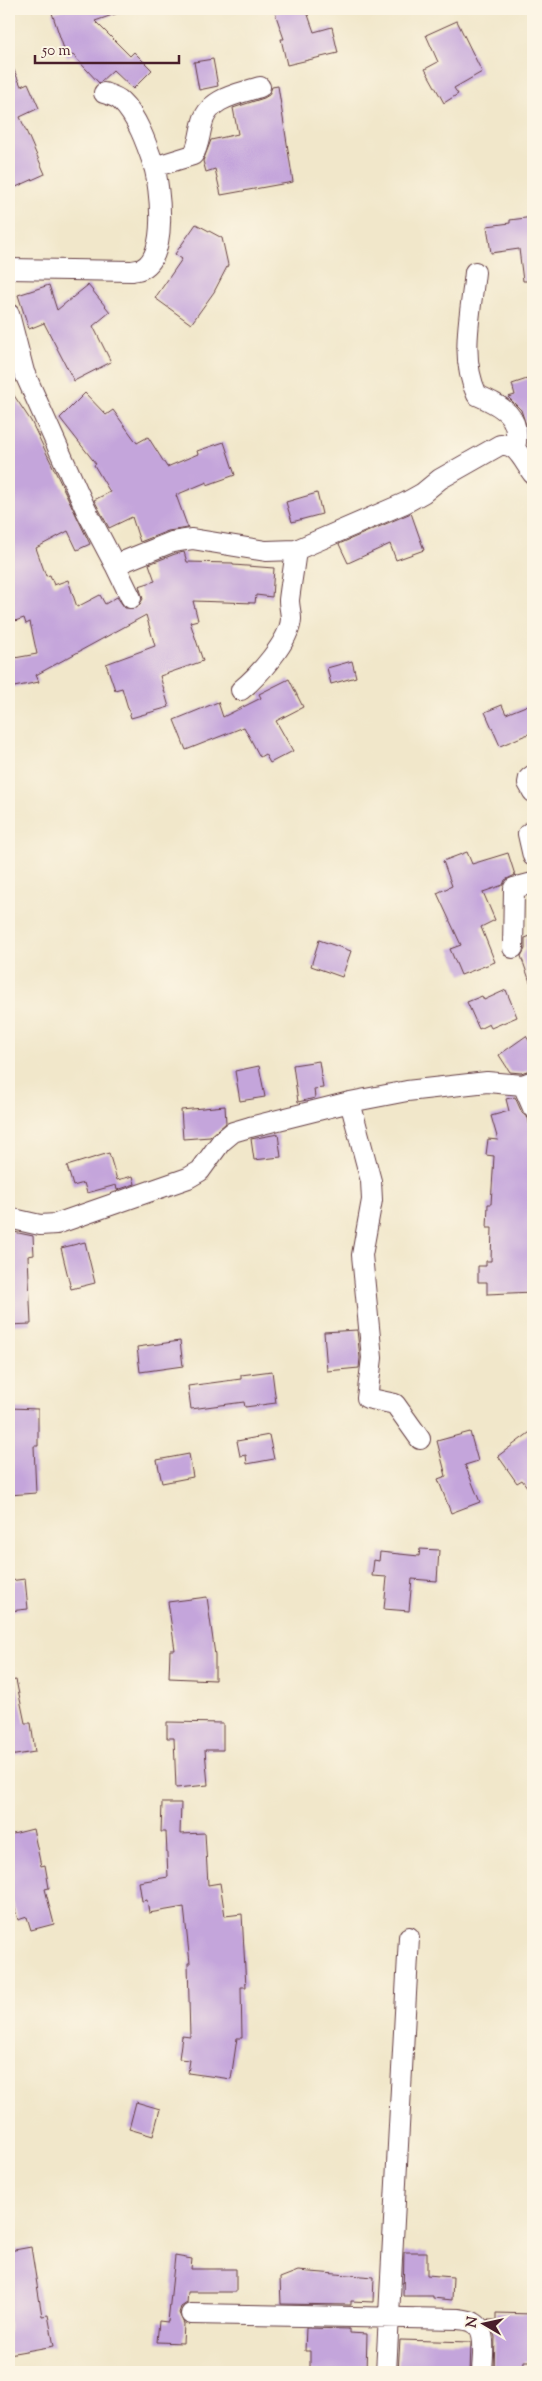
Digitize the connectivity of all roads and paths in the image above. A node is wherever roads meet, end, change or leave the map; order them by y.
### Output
1 (260, 87) dead end
2 (104, 93) dead end
3 (154, 167) junction
4 (9, 269) edge
5 (475, 272) dead end
6 (9, 314) edge
7 (515, 448) junction
8 (533, 474) edge
9 (296, 550) junction
10 (115, 565) junction
11 (131, 598) dead end
12 (241, 690) dead end
13 (533, 775) edge
14 (533, 792) edge
15 (533, 830) edge
16 (533, 856) edge
17 (533, 883) edge
18 (513, 948) dead end
19 (528, 1083) edge
20 (350, 1102) junction
21 (533, 1108) edge
22 (9, 1218) edge
23 (420, 1439) dead end
24 (409, 1937) dead end
25 (191, 2314) dead end
26 (388, 2318) junction
27 (386, 2372) edge
28 (482, 2372) edge

1 - 3 street
2 - 3 street
3 - 4 street
5 - 7 street
6 - 10 street
7 - 8 street
7 - 9 street
9 - 10 street
9 - 12 street
10 - 11 street
13 - 14 street
15 - 16 street
17 - 18 street
19 - 20 street
19 - 21 street
20 - 22 street
20 - 23 street
24 - 26 street
25 - 26 street
26 - 27 street
26 - 28 street

